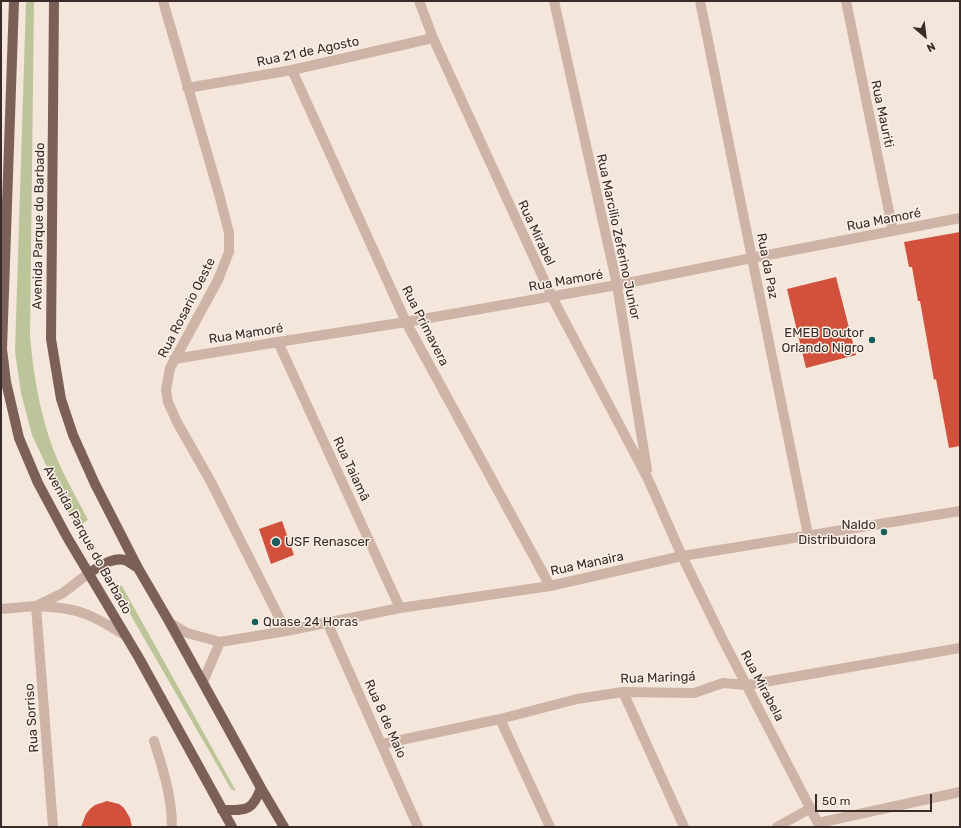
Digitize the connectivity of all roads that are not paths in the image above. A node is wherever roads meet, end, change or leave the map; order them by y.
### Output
1 (14, 1) edge
2 (54, 1) edge
3 (163, 1) edge
4 (419, 1) edge
5 (554, 1) edge
6 (700, 1) edge
7 (846, 1) edge
8 (432, 38) junction
9 (292, 70) junction
10 (187, 88) junction
11 (960, 218) edge
12 (893, 231) junction
13 (752, 258) junction
14 (617, 285) junction
15 (552, 297) junction
16 (406, 322) junction
17 (278, 342) junction
18 (174, 359) junction
19 (648, 479) junction
20 (960, 510) edge
21 (808, 535) junction
22 (682, 556) junction
23 (138, 568) junction
24 (89, 573) junction
25 (550, 586) junction
26 (36, 606) junction
27 (400, 608) junction
28 (1, 609) edge
29 (327, 622) junction
30 (170, 623) junction
31 (286, 631) junction
32 (126, 636) junction
33 (220, 642) junction
34 (960, 648) edge
35 (203, 682) junction
36 (747, 685) junction
37 (623, 692) junction
38 (500, 718) junction
39 (154, 741) dead end
40 (382, 744) junction
41 (261, 788) junction
42 (960, 792) edge
43 (811, 808) junction
44 (222, 810) junction
45 (229, 825) edge
46 (819, 825) edge
47 (53, 827) edge
48 (172, 827) edge
49 (284, 827) edge
50 (418, 827) edge
51 (550, 827) edge
52 (684, 827) edge
53 (777, 827) edge

1 - 24 main road, Avenida Parque do Barbado
2 - 23 main road, Avenida Parque do Barbado
3 - 10 street, Rua Rosario Oeste
4 - 8 street, Rua Mirabel
5 - 14 street, Rua Marcilio Zeferino Junior
6 - 13 street, Rua da Paz
7 - 12 street, Rua Mauriti
8 - 9 street, Rua 21 de Agosto
8 - 15 street, Rua Mirabel
9 - 10 street, Rua 21 de Agosto
9 - 16 street, Rua Primavera
10 - 18 street, Rua Rosario Oeste
11 - 12 street, Rua Mamoré
12 - 13 street, Rua Mamoré
13 - 14 street, Rua Mamoré
13 - 21 street, Rua da Paz
14 - 15 street, Rua Mamoré
14 - 19 street, Rua Marcilio Zeferino Junior
15 - 16 street, Rua Mamoré
15 - 19 street, Rua Mirabel
16 - 17 street, Rua Mamoré
16 - 25 street, Rua Primavera
17 - 18 street, Rua Mamoré
17 - 27 street, Rua Taiamã
18 - 31 street, Rua Rosario Oeste
19 - 22 street, Rua Mirabel
20 - 21 street, Rua Manaira
21 - 22 street, Rua Manaira
22 - 25 street, Rua Manaira
22 - 36 street, Rua Mirabela
23 - 24 main road
23 - 30 main road, Avenida Parque do Barbado
24 - 26 street
24 - 32 main road, Avenida Parque do Barbado
25 - 27 street, Rua Manaira
26 - 28 street
26 - 32 street
26 - 47 street, Rua Sorriso
27 - 29 street, Rua Manaira
29 - 31 street, Rua Manaira
29 - 40 street, Rua 8 de Maio
30 - 33 street, Rua Manaira
30 - 35 main road, Avenida Parque do Barbado
31 - 33 street, Rua Manaira
32 - 44 main road, Avenida Parque do Barbado
33 - 35 street
34 - 36 street, Rua Maringá
35 - 41 main road, Avenida Parque do Barbado
36 - 37 street, Rua Maringá
36 - 43 street, Rua Mirabela
37 - 38 street, Rua Maringá
37 - 52 street
38 - 40 street, Rua Maringá
38 - 51 street
39 - 48 street
40 - 50 street, Rua 8 de Maio
41 - 44 main road
41 - 49 main road, Avenida Parque do Barbado
42 - 46 street
43 - 46 street, Rua Mirabela
43 - 53 street
44 - 45 main road, Avenida Parque do Barbado

